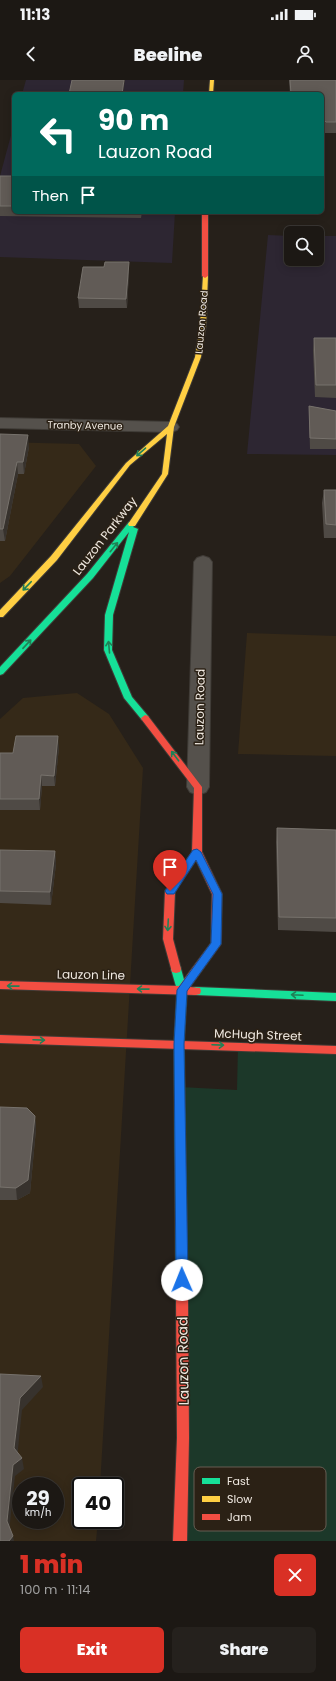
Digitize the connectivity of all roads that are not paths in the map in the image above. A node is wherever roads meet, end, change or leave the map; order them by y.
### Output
1 (212, 80) edge
2 (211, 92) edge
3 (205, 214) edge
4 (0, 423) edge
5 (171, 427) junction
6 (137, 518) junction
7 (203, 562) dead end
8 (0, 615) edge
9 (0, 672) edge
10 (198, 787) junction
11 (197, 852) junction
12 (0, 985) edge
13 (182, 990) junction
14 (336, 996) edge
15 (0, 1039) edge
16 (179, 1044) junction
17 (336, 1050) edge
18 (180, 1541) edge

1 - 2 main road
3 - 5 main road, Lauzon Road
4 - 5 street, Tranby Avenue
5 - 6 main road, Lauzon Parkway
5 -> 8 main road
9 -> 6 main road, Lauzon Parkway
10 -> 6 main road
7 - 10 street, Lauzon Road
10 - 11 main road, Lauzon Road
11 -> 13 main road, Lauzon Road
11 - 13 main road, Lauzon Road
13 -> 12 main road, Lauzon Line
14 -> 13 main road
13 - 16 main road, Lauzon Road
15 -> 16 main road
16 -> 17 main road, McHugh Street
16 - 18 main road, Lauzon Road

